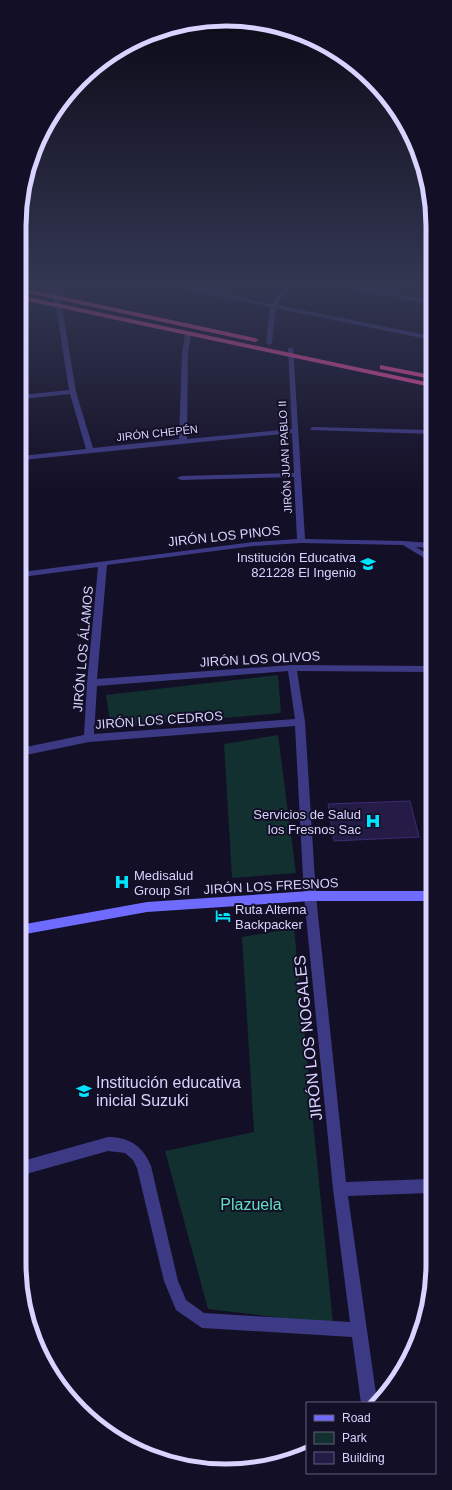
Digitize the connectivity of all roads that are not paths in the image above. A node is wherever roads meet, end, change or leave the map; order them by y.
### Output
1 (66, 352) edge
2 (186, 352) edge
3 (291, 352) junction
4 (426, 376) edge
5 (426, 384) edge
6 (73, 392) junction
7 (26, 397) edge
8 (313, 429) dead end
9 (295, 431) junction
10 (426, 432) edge
11 (183, 441) junction
12 (90, 451) junction
13 (26, 458) edge
14 (297, 475) junction
15 (181, 478) dead end
16 (301, 542) junction
17 (403, 543) junction
18 (426, 546) edge
19 (426, 557) edge
20 (104, 563) junction
21 (26, 573) edge
22 (292, 668) junction
23 (426, 668) edge
24 (92, 683) junction
25 (300, 722) junction
26 (89, 738) junction
27 (26, 751) edge
28 (310, 896) junction
29 (426, 896) edge
30 (26, 929) edge
31 (26, 1168) edge
32 (426, 1186) edge
33 (340, 1190) junction
34 (358, 1330) junction
35 (369, 1402) edge

1 - 6 street
2 - 11 street
3 - 4 highway
3 - 5 highway
3 - 9 street, JIRÓN JUAN PABLO II
6 - 7 street
6 - 12 street
8 - 10 lane
9 - 11 street, JIRÓN CHEPÉN
9 - 14 street, JIRÓN JUAN PABLO II
11 - 12 street, JIRÓN CHEPÉN
12 - 13 street, JIRÓN CHEPÉN
14 - 15 street
14 - 16 street, JIRÓN JUAN PABLO II
16 - 17 street, JIRÓN LOS PINOS
16 - 20 street, JIRÓN LOS PINOS
17 - 18 street, JIRÓN LOS PINOS
17 - 19 street
20 - 21 street, JIRÓN LOS PINOS
20 - 24 street, JIRÓN LOS ÁLAMOS
22 - 23 street, JIRÓN LOS OLIVOS
22 - 24 street, JIRÓN LOS OLIVOS
22 - 25 street, JIRÓN LOS NOGALES
24 - 26 street, JIRÓN LOS ÁLAMOS
25 - 26 street, JIRÓN LOS CEDROS
25 - 28 street, JIRÓN LOS NOGALES
26 - 27 street, JIRÓN LOS CEDROS
28 - 29 street, JIRÓN LOS FRESNOS
28 - 30 street, JIRÓN LOS FRESNOS
28 - 33 street, JIRÓN LOS NOGALES
31 - 34 street
32 - 33 street
33 - 34 street, JIRÓN LOS NOGALES
34 - 35 street, JIRÓN LOS NOGALES

